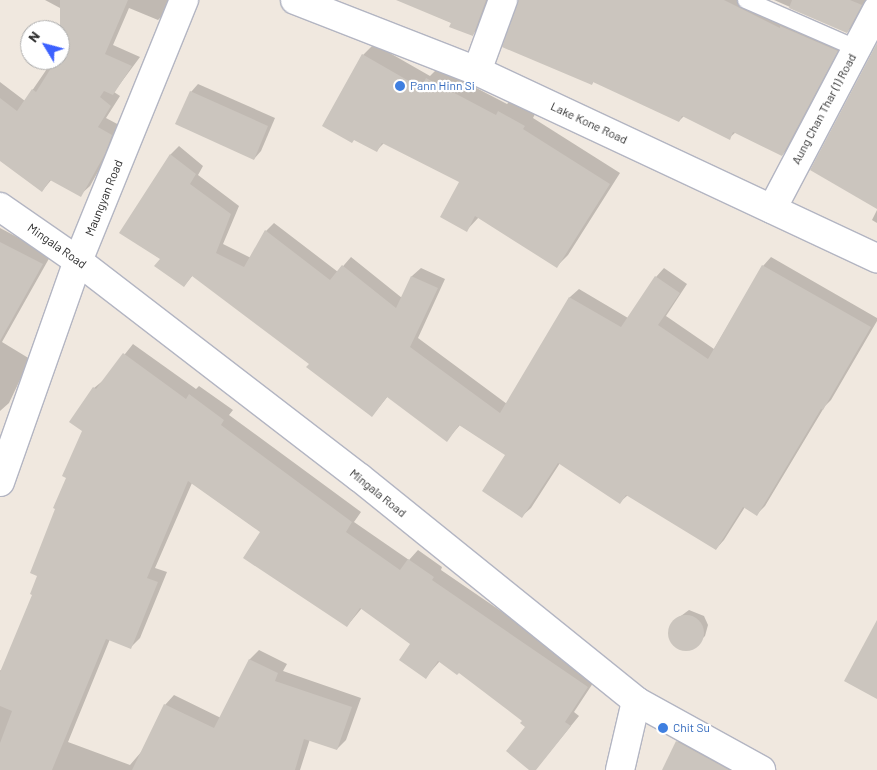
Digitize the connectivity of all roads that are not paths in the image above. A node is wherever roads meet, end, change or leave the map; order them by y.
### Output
1 (184, 0) edge
2 (295, 0) edge
3 (503, 0) edge
4 (746, 0) edge
5 (877, 10) edge
6 (856, 48) junction
7 (477, 71) junction
8 (0, 207) edge
9 (772, 209) junction
10 (877, 258) edge
11 (78, 261) junction
12 (0, 482) edge
13 (636, 701) junction
14 (620, 770) edge
15 (761, 770) edge

1 - 11 street, Maungyan Road
2 - 7 street, Lake Kone Road
3 - 7 street
4 - 6 lane
5 - 6 street, Aung Chan Thar (1) Road
6 - 9 street, Aung Chan Thar (1) Road
7 - 9 street, Lake Kone Road
8 - 11 street, Mingala Road
9 - 10 street, Lake Kone Road
11 - 12 street, Maungyan Road
11 - 13 street, Mingala Road
13 - 14 street
13 - 15 street, Mingala Road

